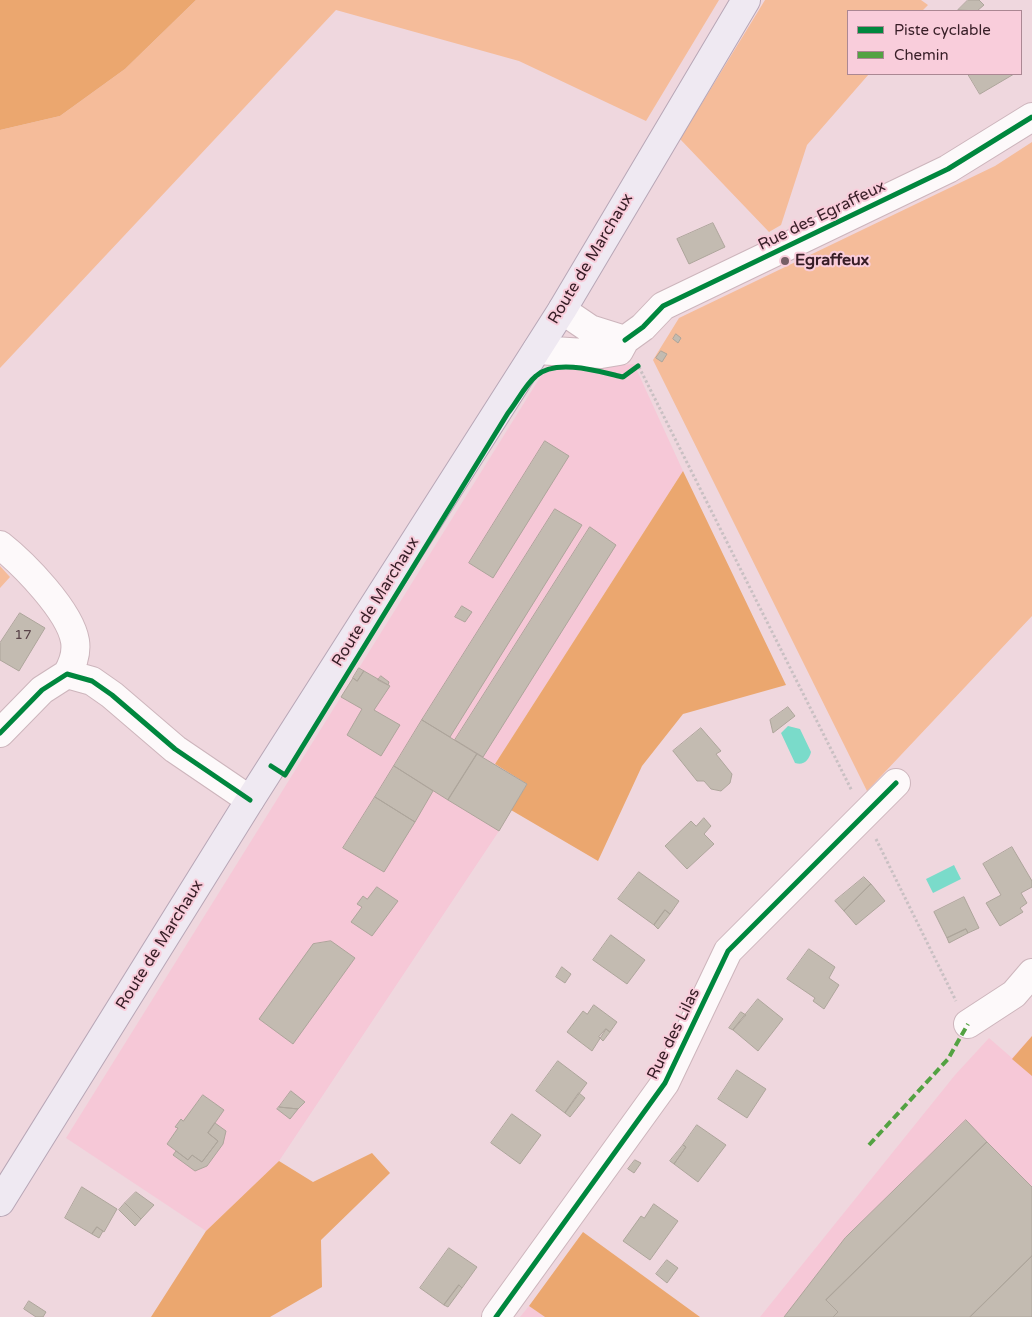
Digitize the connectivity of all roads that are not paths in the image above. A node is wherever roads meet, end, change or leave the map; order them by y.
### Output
1 (746, 0) edge
2 (1032, 117) edge
3 (562, 310) junction
4 (625, 340) junction
5 (536, 350) junction
6 (0, 545) edge
7 (67, 674) junction
8 (0, 733) edge
9 (896, 783) dead end
10 (250, 800) junction
11 (1032, 973) edge
12 (968, 1024) road end
13 (0, 1202) edge
14 (496, 1317) edge

1 - 3 main road, Route de Marchaux
2 - 4 street, Rue des Egraffeux
3 - 4 street
3 - 5 main road, Route de Marchaux
4 - 5 street, Rue des Egraffeux
5 - 10 main road, Route de Marchaux
6 - 7 street
7 - 8 street
7 - 10 street
9 - 14 street, Rue des Lilas
10 - 13 main road, Route de Marchaux
11 - 12 street

